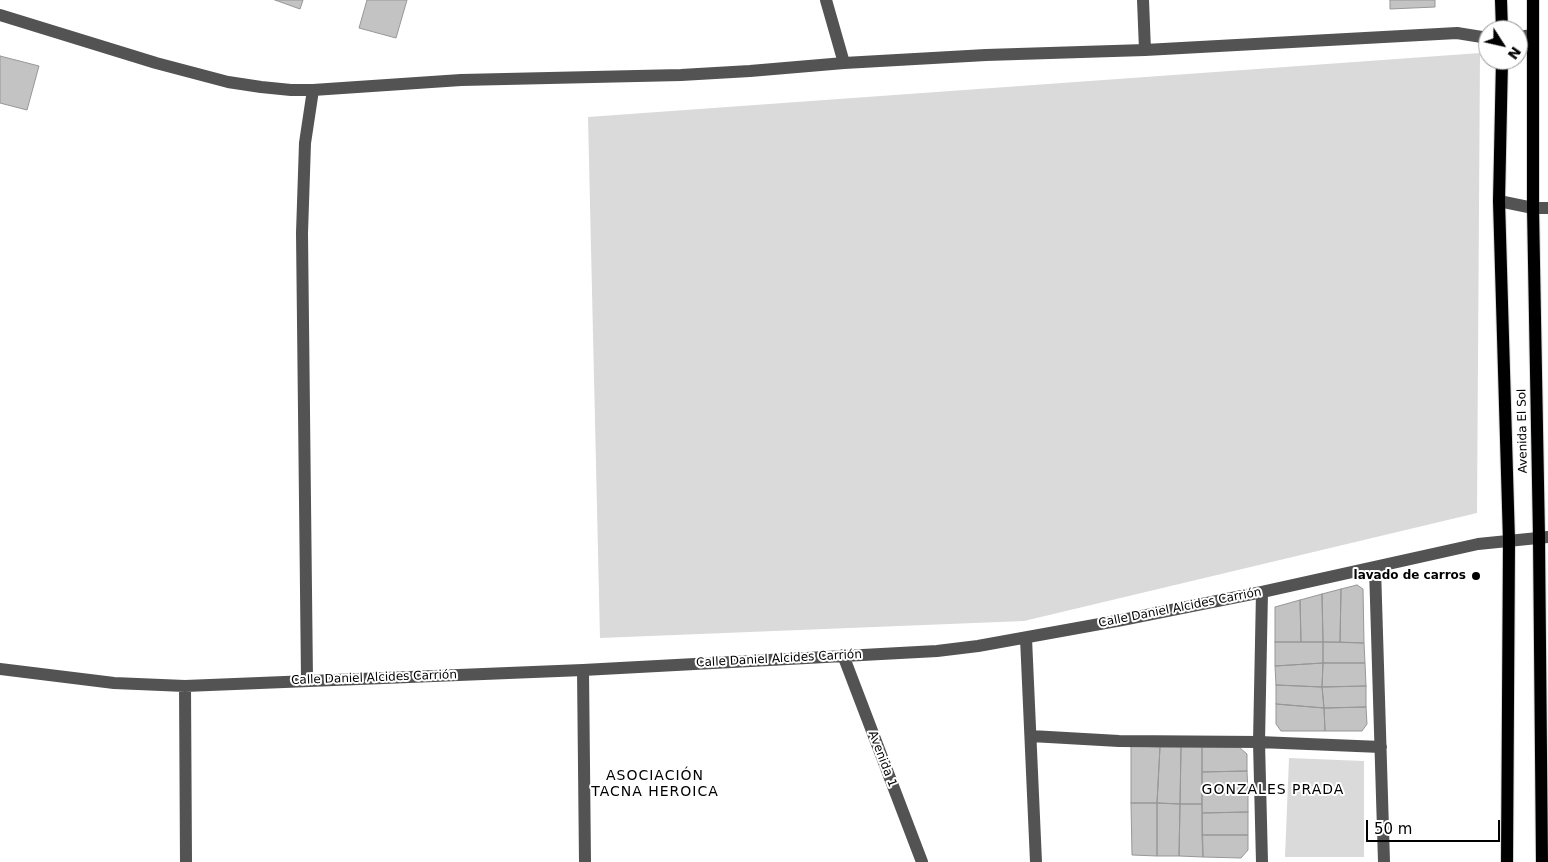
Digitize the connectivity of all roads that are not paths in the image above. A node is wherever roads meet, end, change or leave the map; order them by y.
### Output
1 (826, 0) edge
2 (1143, 0) edge
3 (1502, 0) edge
4 (1533, 0) edge
5 (0, 15) edge
6 (1502, 20) edge
7 (1533, 35) junction
8 (1528, 36) edge
9 (1478, 37) edge
10 (1145, 50) junction
11 (844, 63) junction
12 (1502, 70) edge
13 (313, 90) junction
14 (1500, 201) junction
15 (1533, 208) junction
16 (1548, 208) edge
17 (1544, 537) edge
18 (1509, 541) junction
19 (1375, 568) junction
20 (1262, 592) junction
21 (1026, 638) junction
22 (843, 655) junction
23 (0, 669) edge
24 (583, 670) junction
25 (307, 680) junction
26 (185, 686) junction
27 (1031, 736) junction
28 (1259, 742) junction
29 (1380, 747) junction
30 (186, 862) edge
31 (585, 862) edge
32 (922, 862) edge
33 (1036, 862) edge
34 (1262, 862) edge
35 (1384, 862) edge
36 (1507, 862) edge
37 (1542, 862) edge

1 - 11 street
2 - 10 street
3 - 6 main road
4 - 7 main road, Avenida El Sol
5 - 13 street
7 - 8 street
7 - 15 main road, Avenida El Sol
9 - 10 street
10 - 11 street
11 - 13 street
12 - 14 main road, Avenida El Sol
13 - 25 street
14 - 15 street
14 - 18 main road, Avenida El Sol
15 - 16 street
15 - 17 main road, Avenida El Sol
17 - 18 street, Calle Daniel Alcides Carrión
17 - 37 main road, Avenida El Sol
18 - 19 street, Calle Daniel Alcides Carrión
18 - 36 main road, Avenida El Sol
19 - 20 street, Calle Daniel Alcides Carrión
19 - 29 street
20 - 21 street, Calle Daniel Alcides Carrión
20 - 28 street
21 - 22 street, Calle Daniel Alcides Carrión
21 - 27 street
22 - 24 street, Calle Daniel Alcides Carrión
22 - 32 street, Avenida 1
23 - 26 street, Calle Daniel Alcides Carrión
24 - 25 street, Calle Daniel Alcides Carrión
24 - 31 street
25 - 26 street, Calle Daniel Alcides Carrión
26 - 30 street
27 - 28 street
27 - 33 street
28 - 29 street
28 - 34 street
29 - 35 street

